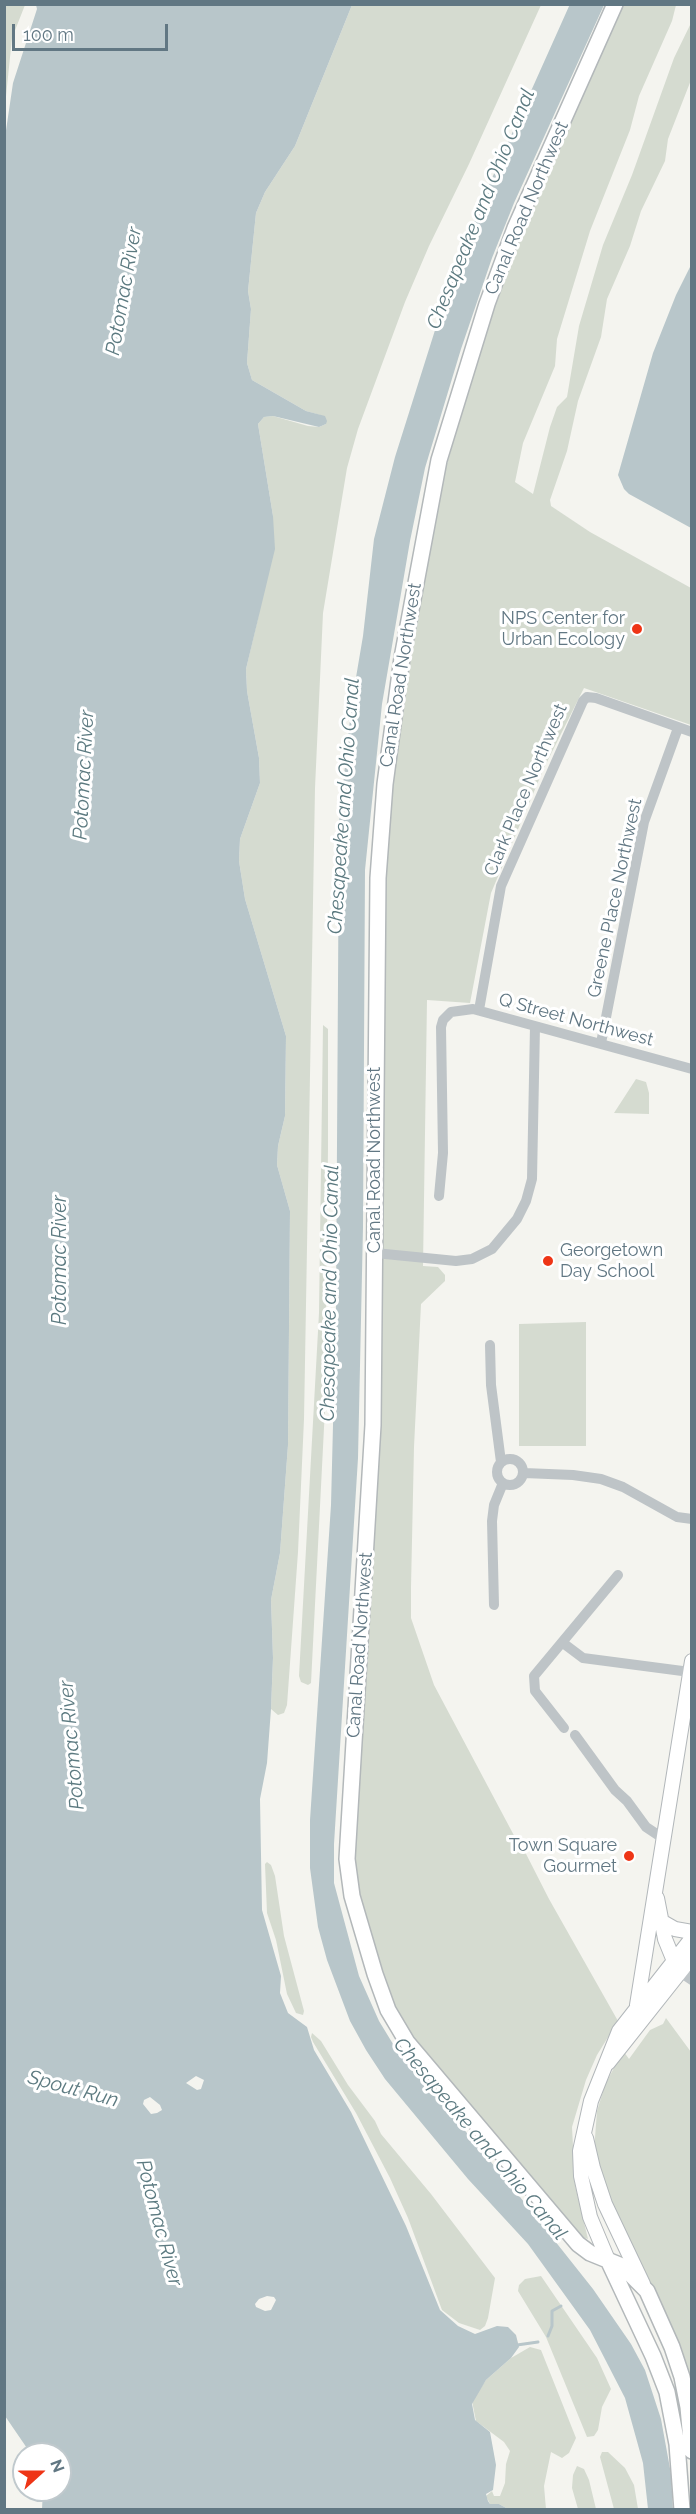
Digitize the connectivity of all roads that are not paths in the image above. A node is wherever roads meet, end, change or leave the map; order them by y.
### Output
1 (615, 4) edge
2 (678, 728) junction
3 (692, 732) edge
4 (478, 1010) junction
5 (535, 1026) junction
6 (601, 1043) junction
7 (692, 1069) edge
8 (439, 1196) dead end
9 (375, 1253) junction
10 (490, 1345) dead end
11 (501, 1462) junction
12 (524, 1473) junction
13 (503, 1483) junction
14 (692, 1519) edge
15 (618, 1575) dead end
16 (494, 1605) dead end
17 (562, 1643) junction
18 (691, 1666) edge
19 (564, 1728) dead end
20 (575, 1735) dead end
21 (664, 1839) junction
22 (656, 1890) junction
23 (661, 1921) junction
24 (692, 1932) edge
25 (692, 1938) edge
26 (692, 1957) edge
27 (681, 1971) edge
28 (637, 2007) junction
29 (601, 2071) junction
30 (585, 2128) junction
31 (608, 2260) junction
32 (647, 2291) junction
33 (692, 2451) edge
34 (682, 2510) edge

1 - 9 highway, Canal Road Northwest
2 - 3 street
2 - 4 street, Clark Place Northwest
2 - 6 street, Greene Place Northwest
4 - 5 street, Q Street Northwest
4 - 8 street, Q Street Northwest
5 - 6 street, Q Street Northwest
5 - 9 street
6 - 7 street, Q Street Northwest
9 - 31 highway, Canal Road Northwest
10 - 11 street
11 - 12 street
11 - 13 street
12 - 13 street
12 - 14 street
13 - 16 street
15 - 17 street
17 - 18 street
17 - 19 street
18 - 21 main road
20 - 21 street
21 - 22 main road
22 - 23 main road
22 - 28 main road
23 - 24 main road
23 - 27 main road
25 - 27 main road
26 - 27 main road
27 - 28 main road
27 - 29 main road
28 - 29 main road
29 - 30 main road
30 - 31 main road
30 - 32 main road
31 - 32 highway, Canal Road Northwest
31 - 34 highway
32 - 33 highway, Canal Road Northwest

